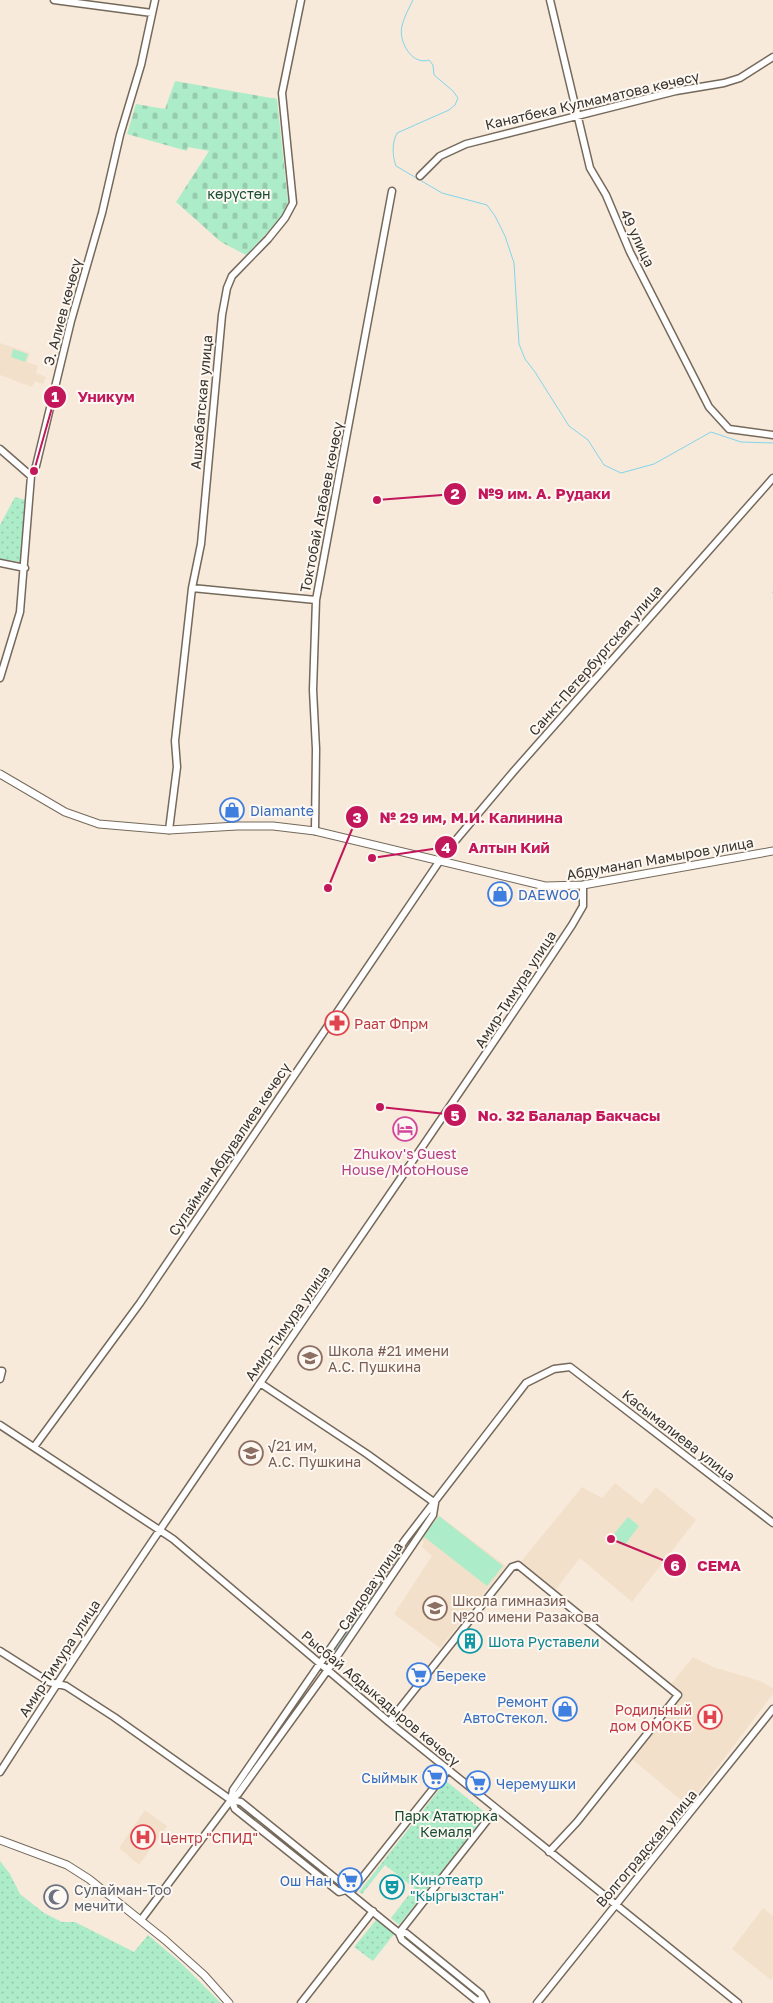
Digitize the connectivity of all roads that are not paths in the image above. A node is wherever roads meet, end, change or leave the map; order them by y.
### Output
1 (54, 0) edge
2 (155, 0) edge
3 (301, 0) edge
4 (550, 0) edge
5 (152, 13) junction
6 (773, 57) edge
7 (577, 116) junction
8 (420, 176) dead end
9 (392, 191) dead end
10 (773, 435) edge
11 (0, 449) edge
12 (31, 476) junction
13 (773, 478) edge
14 (0, 563) edge
15 (25, 568) junction
16 (192, 588) junction
17 (316, 600) junction
18 (0, 678) edge
19 (0, 774) edge
20 (169, 830) junction
21 (315, 831) junction
22 (773, 851) edge
23 (440, 862) junction
24 (583, 885) junction
25 (570, 1367) joint
26 (0, 1371) edge
27 (0, 1379) edge
28 (260, 1383) junction
29 (0, 1425) edge
30 (34, 1447) junction
31 (435, 1503) junction
32 (773, 1523) edge
33 (160, 1529) junction
34 (0, 1652) edge
35 (320, 1665) junction
36 (327, 1671) junction
37 (57, 1684) junction
38 (773, 1709) edge
39 (389, 1722) junction
40 (448, 1770) junction
41 (0, 1772) edge
42 (231, 1800) junction
43 (496, 1809) junction
44 (0, 1840) edge
45 (550, 1852) junction
46 (348, 1892) junction
47 (615, 1904) junction
48 (373, 1912) junction
49 (141, 1920) junction
50 (399, 1933) junction
51 (486, 2002) edge
52 (229, 2003) edge
53 (301, 2003) edge
54 (537, 2003) edge
55 (738, 2003) edge

1 - 5 street
2 - 5 street, Э. Алиев көчөсү
3 - 16 street, Ашхабатская улица
4 - 7 street, 49 улица
5 - 12 street, Э. Алиев көчөсү
6 - 7 street, Канатбека Кулмаматова көчөсү
7 - 8 street, Канатбека Кулмаматова көчөсү
7 - 10 street, 49 улица
9 - 17 street, Токтобай Атабаев көчөсү
11 - 12 street
12 - 15 street, Э. Алиев көчөсү
13 - 23 street, Санкт-Петербургская улица
14 - 15 street
15 - 18 street, Э. Алиев көчөсү
16 - 17 street
16 - 20 street, Ашхабатская улица
17 - 21 street, Токтобай Атабаев көчөсү
19 - 20 main road, Абдуманап Мамыров улица
20 - 21 main road, Абдуманап Мамыров улица
21 - 23 main road, Абдуманап Мамыров улица
22 - 24 main road, Абдуманап Мамыров улица
23 - 24 main road, Абдуманап Мамыров улица
23 - 30 street, Сулайман Абдувалиев көчөсү
24 - 28 street, Амир-Тимура улица
25 - 31 street, Саидова улица
25 - 32 street, Касымалиева улица
26 - 27 street
28 - 31 street
28 - 33 street, Амир-Тимура улица
29 - 30 street, Рысбай Абдыкадыров көчөсү
30 - 33 street, Рысбай Абдыкадыров көчөсү
31 - 35 street, Саидова улица
31 - 36 street, Саидова улица
33 - 35 street, Рысбай Абдыкадыров көчөсү
33 - 37 street, Амир-Тимура улица
34 - 37 street
35 - 36 street, Рысбай Абдыкадыров көчөсү
35 - 42 street, Саидова улица
36 - 39 street, Рысбай Абдыкадыров көчөсү
36 - 42 street, Саидова улица
37 - 41 street, Амир-Тимура улица
37 - 42 street
38 - 47 street, Волгоградская улица
39 - 40 street, Рысбай Абдыкадыров көчөсү
39 - 45 street
40 - 43 street, Рысбай Абдыкадыров көчөсү
40 - 46 street
42 - 46 street
42 - 49 street, Саидова улица
43 - 45 street, Рысбай Абдыкадыров көчөсү
43 - 50 street
44 - 49 main road
45 - 47 street, Рысбай Абдыкадыров көчөсү
46 - 48 street
47 - 54 street, Волгоградская улица
47 - 55 street, Рысбай Абдыкадыров көчөсү
48 - 50 street
48 - 53 street
49 - 52 main road
50 - 51 street

